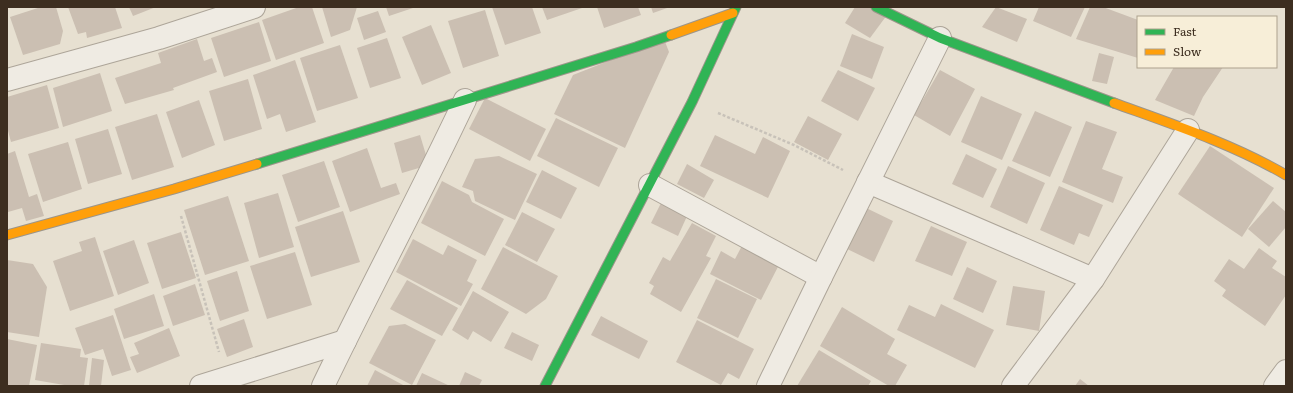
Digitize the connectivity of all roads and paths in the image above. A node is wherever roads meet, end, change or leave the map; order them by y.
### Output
1 (254, 7) edge
2 (876, 7) edge
3 (735, 10) edge
4 (940, 38) junction
5 (7, 80) edge
6 (466, 100) junction
7 (692, 102) junction
8 (1188, 130) junction
9 (1286, 175) edge
10 (868, 182) junction
11 (650, 185) junction
12 (174, 189) junction
13 (7, 235) edge
14 (820, 277) junction
15 (1093, 279) junction
16 (345, 341) junction
17 (1286, 371) edge
18 (226, 377) junction
19 (201, 386) edge
20 (323, 386) edge
21 (545, 386) edge
22 (768, 386) edge
23 (1013, 386) edge
24 (1275, 386) edge

1 - 5 street
2 - 4 street
3 - 6 street
3 - 7 street
4 - 8 street
4 - 10 street
6 - 12 street
6 - 16 street
7 - 10 path
7 - 11 street
8 - 9 street
8 - 15 street
10 - 14 street
10 - 15 street
11 - 14 street
11 - 21 street
12 - 13 street
12 - 18 path
14 - 22 street
15 - 23 street
16 - 18 street
16 - 20 street
17 - 24 street
18 - 19 street

